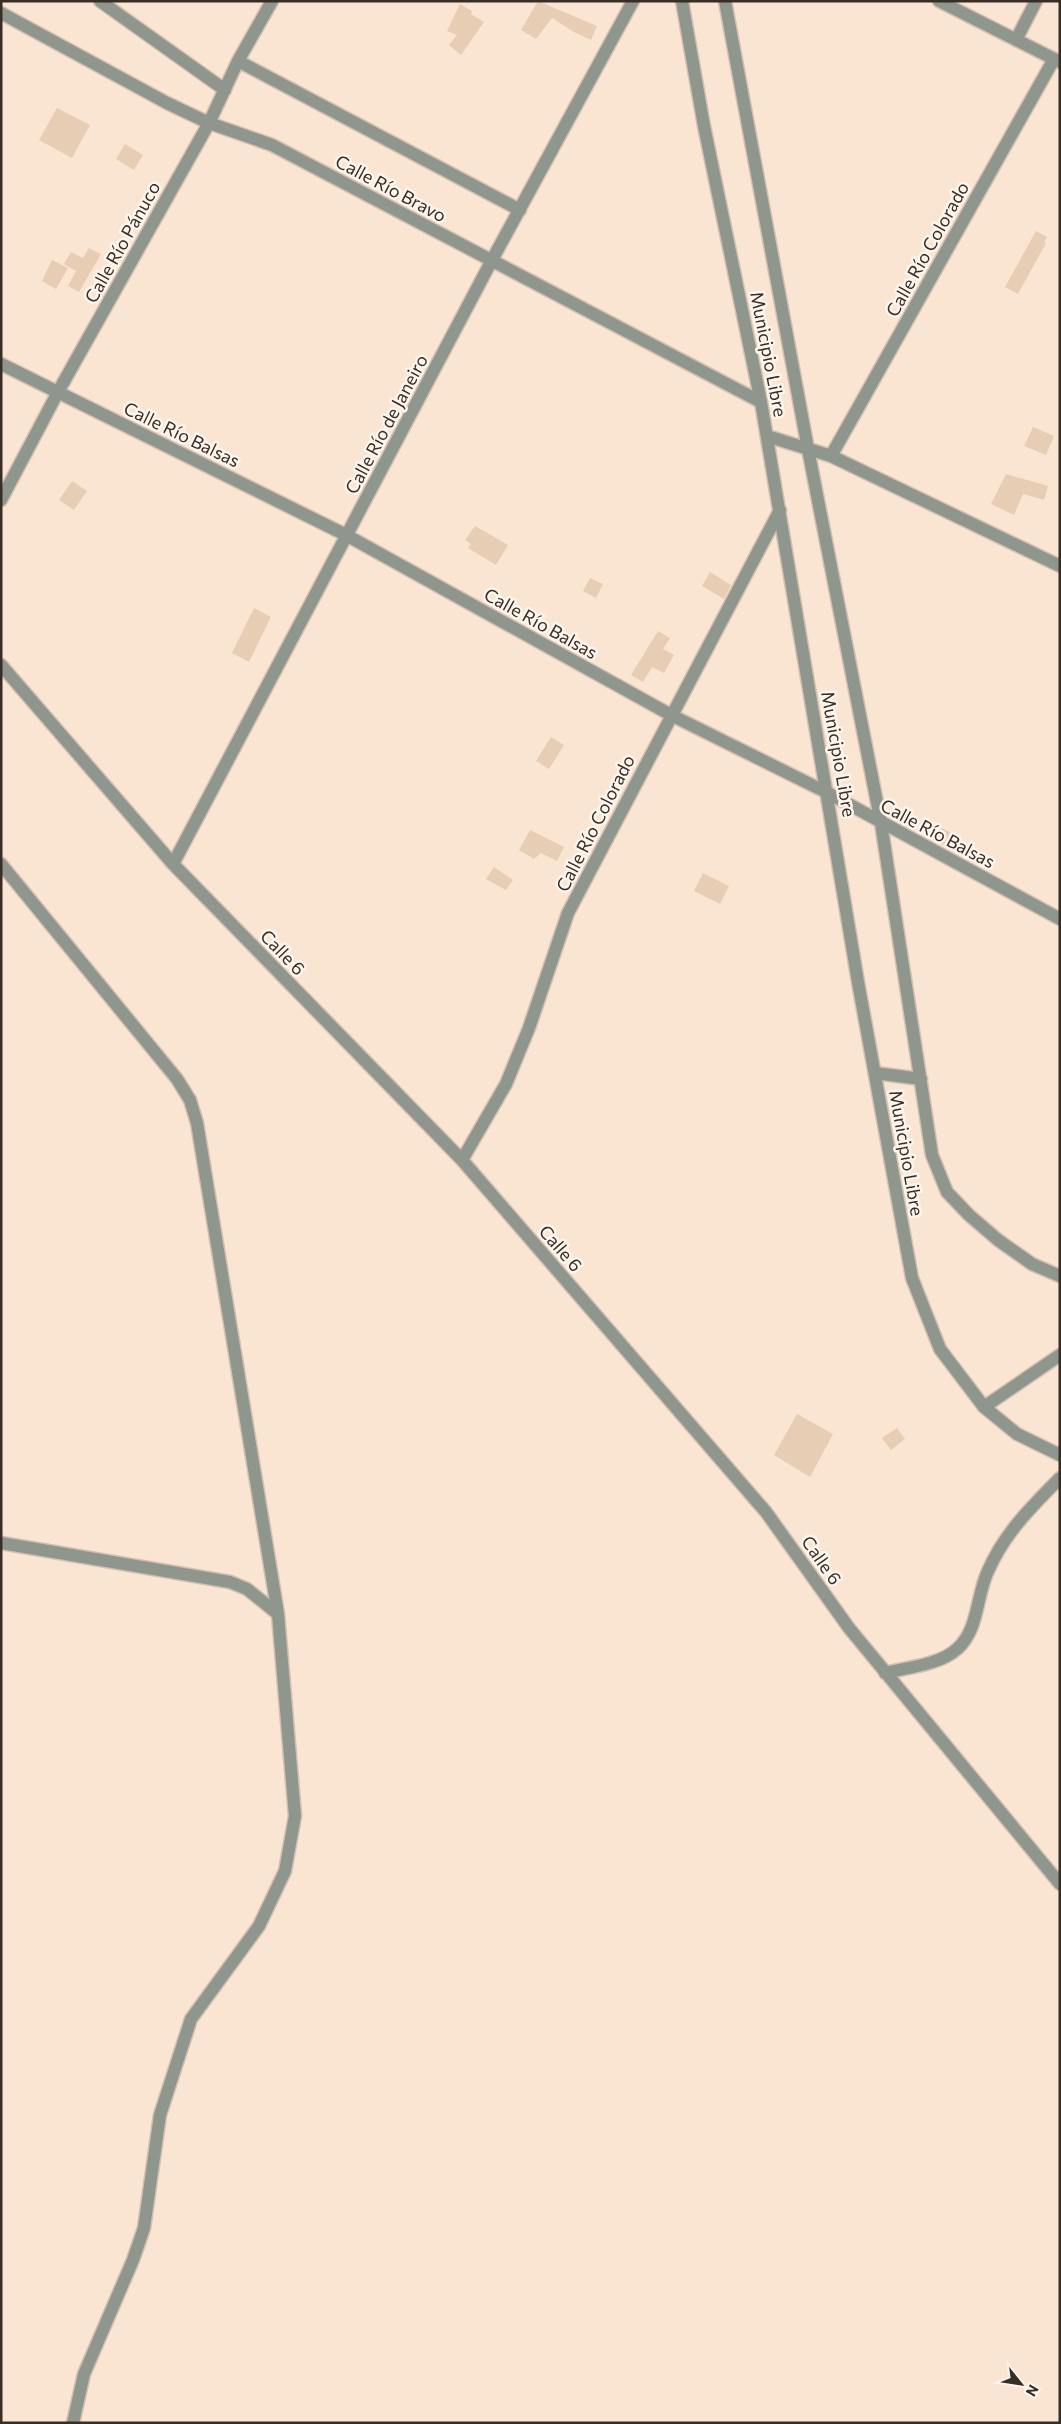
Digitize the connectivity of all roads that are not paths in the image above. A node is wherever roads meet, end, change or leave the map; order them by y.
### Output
1 (100, 1) edge
2 (272, 1) edge
3 (633, 1) edge
4 (682, 1) edge
5 (725, 1) edge
6 (940, 1) edge
7 (1036, 1) edge
8 (1, 13) edge
9 (1016, 40) junction
10 (238, 61) junction
11 (1057, 61) edge
12 (225, 90) junction
13 (209, 122) junction
14 (520, 210) junction
15 (492, 260) junction
16 (1, 364) edge
17 (58, 392) junction
18 (761, 402) junction
19 (767, 436) junction
20 (808, 448) junction
21 (831, 456) junction
22 (1, 500) edge
23 (780, 510) junction
24 (346, 535) junction
25 (1060, 566) edge
26 (1, 665) edge
27 (670, 715) junction
28 (828, 793) junction
29 (881, 823) junction
30 (1, 864) edge
31 (173, 864) junction
32 (1060, 919) edge
33 (875, 1074) junction
34 (921, 1079) junction
35 (462, 1160) junction
36 (1060, 1276) edge
37 (1060, 1354) edge
38 (984, 1407) junction
39 (1060, 1455) edge
40 (1060, 1478) edge
41 (1, 1543) edge
42 (278, 1614) junction
43 (885, 1673) junction
44 (1060, 1884) edge
45 (72, 2423) edge

1 - 12 street
2 - 10 street, Calle Río Pánuco
3 - 14 street, Calle Río de Janeiro
4 - 18 street, Municipio Libre
5 - 20 street
6 - 9 street
7 - 9 street
8 - 13 street, Calle Río Bravo
9 - 11 street
10 - 12 street, Calle Río Pánuco
10 - 14 street
11 - 21 street, Calle Río Colorado
12 - 13 street, Calle Río Pánuco
13 - 15 street, Calle Río Bravo
13 - 17 street, Calle Río Pánuco
14 - 15 street, Calle Río de Janeiro
15 - 18 street, Calle Río Bravo
15 - 24 street, Calle Río de Janeiro
16 - 17 street, Calle Río Balsas
17 - 22 street, Calle Río Pánuco
17 - 24 street, Calle Río Balsas
18 - 19 street, Municipio Libre
19 - 20 street
19 - 23 street, Municipio Libre
20 - 21 street
20 - 29 street
21 - 25 street
23 - 27 street, Calle Río Colorado
23 - 28 street, Municipio Libre
24 - 27 street, Calle Río Balsas
24 - 31 street, Calle Río de Janeiro
26 - 31 street, Calle 6
27 - 28 street, Calle Río Balsas
27 - 35 street, Calle Río Colorado
28 - 29 street, Calle Río Balsas
28 - 33 street, Municipio Libre
29 - 32 street, Calle Río Balsas
29 - 34 street
30 - 42 street
31 - 35 street, Calle 6
33 - 34 street
33 - 38 street, Municipio Libre
34 - 36 street
35 - 43 street, Calle 6
37 - 38 street
38 - 39 street, Municipio Libre
40 - 43 street
41 - 42 street
42 - 45 street
43 - 44 street, Calle 6

